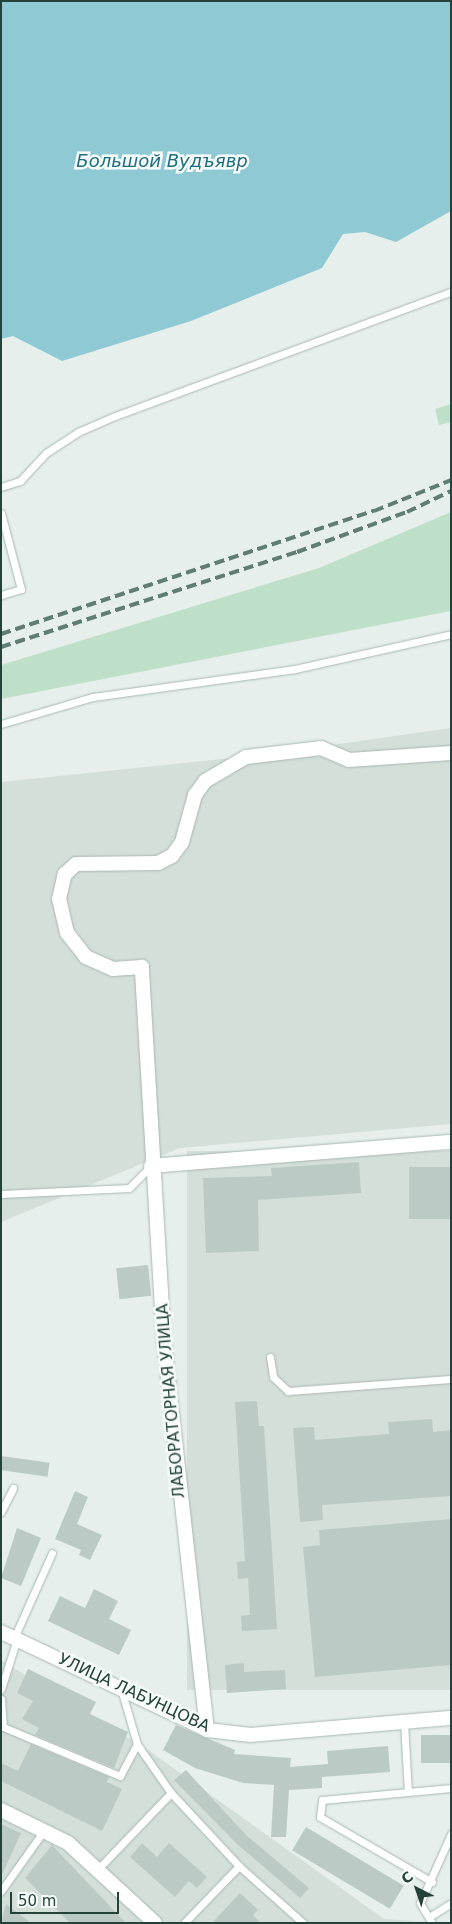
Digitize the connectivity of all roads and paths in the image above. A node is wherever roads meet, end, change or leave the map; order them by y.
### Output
1 (451, 292) edge
2 (1, 487) edge
3 (1, 513) edge
4 (1, 595) edge
5 (451, 634) edge
6 (1, 724) edge
7 (451, 753) edge
8 (451, 1142) edge
9 (151, 1166) junction
10 (1, 1194) edge
11 (270, 1357) dead end
12 (451, 1379) edge
13 (13, 1488) dead end
14 (1, 1512) edge
15 (52, 1553) dead end
16 (11, 1636) edge
17 (120, 1688) junction
18 (1, 1689) edge
19 (1, 1699) edge
20 (451, 1718) edge
21 (404, 1724) junction
22 (2, 1726) edge
23 (207, 1730) junction
24 (137, 1744) junction
25 (451, 1788) edge
26 (408, 1792) junction
27 (171, 1793) junction
28 (1, 1810) edge
29 (45, 1829) junction
30 (451, 1834) edge
31 (239, 1866) junction
32 (98, 1869) junction
33 (432, 1882) junction
34 (1, 1891) edge
35 (451, 1903) edge
36 (430, 1920) edge
37 (155, 1923) edge
38 (184, 1923) edge
39 (302, 1923) edge

1 - 2 lane
3 - 4 lane
5 - 6 lane
7 - 9 street, ЛАБОРАТОРНАЯ УЛИЦА
8 - 9 street
9 - 10 lane
9 - 23 street, ЛАБОРАТОРНАЯ УЛИЦА
11 - 12 lane
13 - 14 lane
15 - 16 lane
16 - 17 street, УЛИЦА ЛАБУНЦОВА
16 - 18 lane
17 - 23 street, УЛИЦА ЛАБУНЦОВА
17 - 24 lane
19 - 22 lane
20 - 21 street, УЛИЦА ЛАБУНЦОВА
21 - 23 street, УЛИЦА ЛАБУНЦОВА
21 - 26 lane
22 - 24 lane
24 - 27 lane
25 - 26 lane
26 - 33 lane
27 - 31 lane
27 - 32 lane
28 - 29 street
29 - 32 street
29 - 34 lane
30 - 33 lane
31 - 38 lane
31 - 39 lane
32 - 37 street
33 - 36 lane
35 - 36 lane

